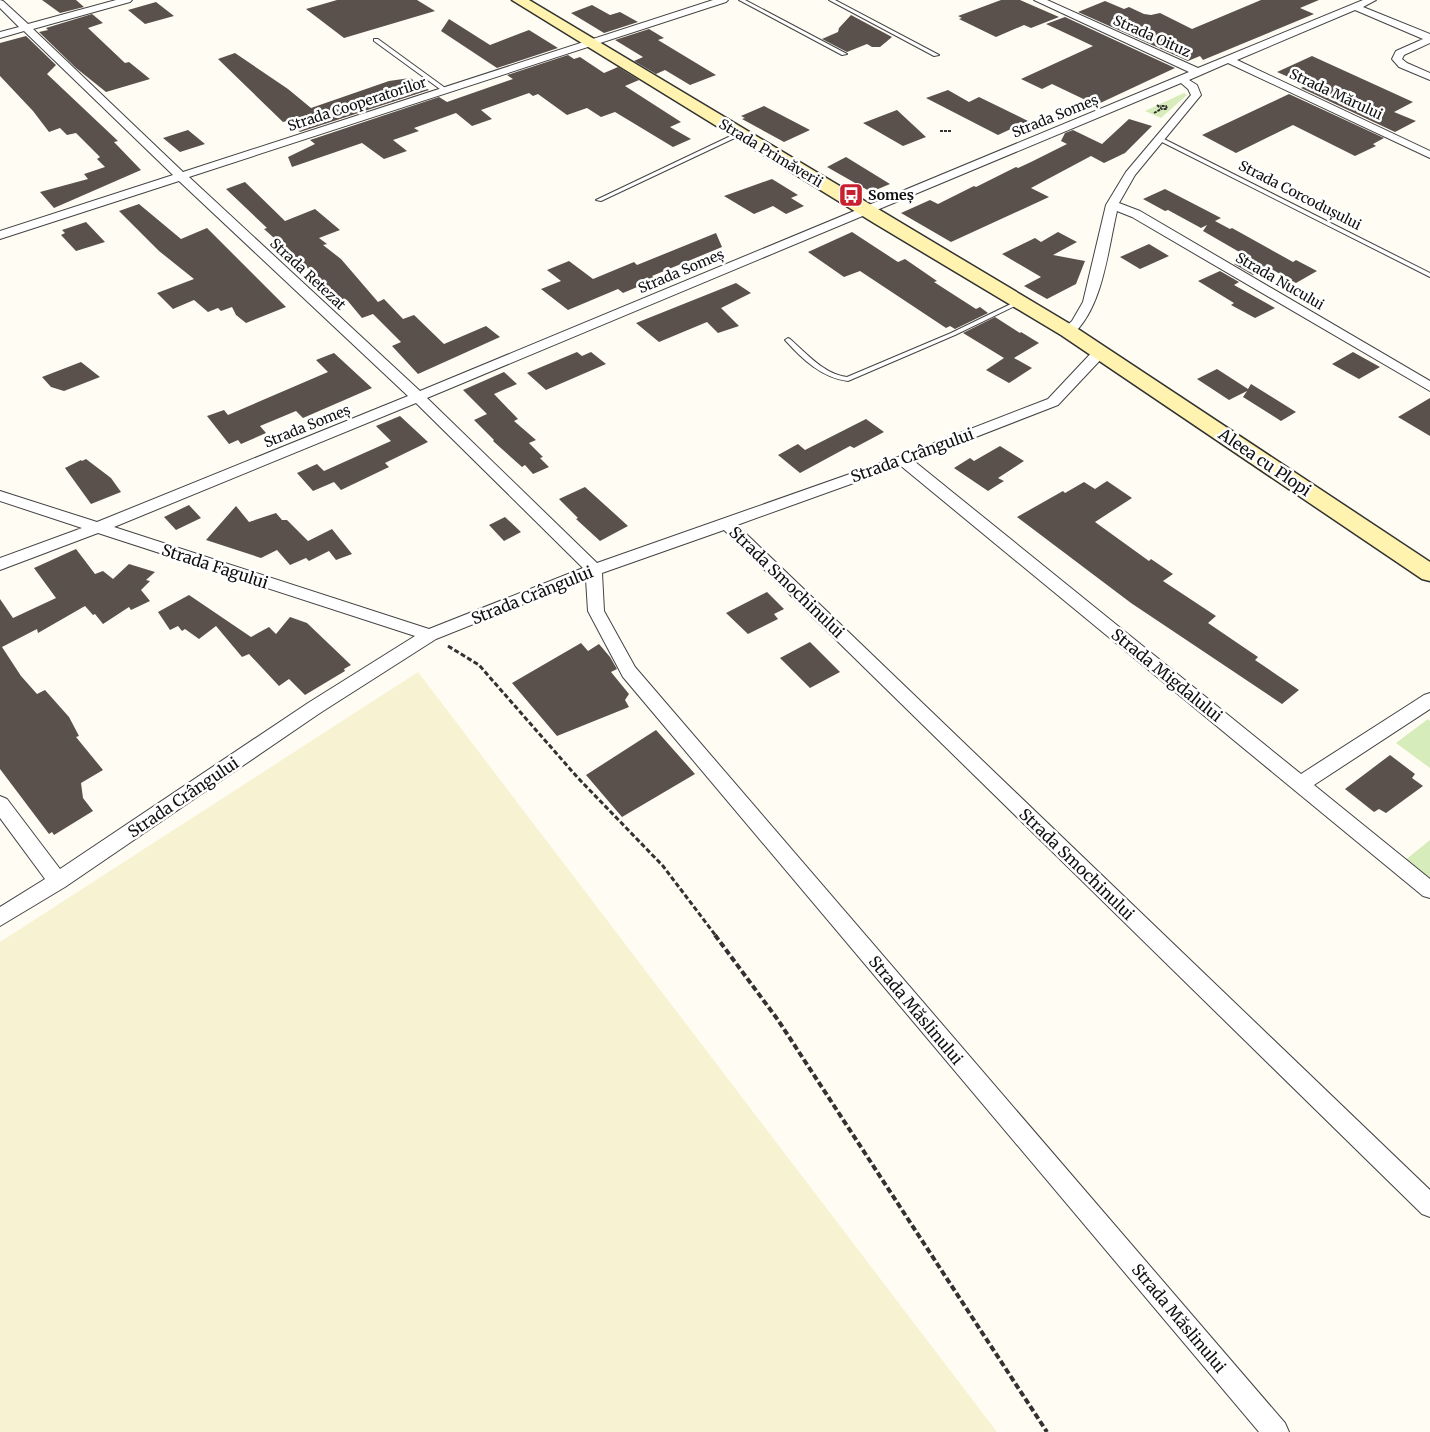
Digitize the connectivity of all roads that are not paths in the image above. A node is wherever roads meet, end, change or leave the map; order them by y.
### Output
1 (127, 0) edge
2 (519, 0) edge
3 (723, 0) edge
4 (741, 0) edge
5 (831, 0) edge
6 (1039, 0) edge
7 (1371, 0) edge
8 (0, 3) edge
9 (1356, 6) junction
10 (27, 28) junction
11 (0, 35) edge
12 (1430, 38) edge
13 (376, 40) dead end
14 (590, 44) junction
15 (844, 54) dead end
16 (936, 55) dead end
17 (1230, 60) junction
18 (1199, 73) junction
19 (1430, 77) edge
20 (1183, 80) junction
21 (446, 91) junction
22 (739, 134) junction
23 (1158, 138) junction
24 (1430, 155) edge
25 (181, 176) junction
26 (599, 200) dead end
27 (1112, 205) junction
28 (865, 210) junction
29 (0, 235) edge
30 (1430, 275) edge
31 (1019, 302) junction
32 (1068, 331) junction
33 (788, 340) dead end
34 (1100, 352) junction
35 (1430, 387) edge
36 (418, 397) junction
37 (903, 460) junction
38 (0, 496) edge
39 (725, 522) junction
40 (97, 528) junction
41 (0, 564) edge
42 (594, 570) junction
43 (1430, 573) edge
44 (430, 635) junction
45 (1430, 700) edge
46 (1301, 784) junction
47 (0, 804) edge
48 (58, 881) junction
49 (1430, 890) edge
50 (0, 917) edge
51 (1430, 1206) edge
52 (1276, 1432) edge

1 - 10 street
2 - 14 street, Strada Primăverii
3 - 14 street, Strada Cooperatorilor
4 - 15 lane
5 - 16 lane
6 - 18 street, Strada Oituz
7 - 9 street, Strada Someș
8 - 10 street, Strada Retezat
9 - 12 street
9 - 17 street, Strada Someș
10 - 11 street
10 - 25 street, Strada Retezat
12 - 19 street
13 - 21 lane
14 - 21 street, Strada Cooperatorilor
14 - 22 street, Strada Primăverii
17 - 18 street, Strada Someș
17 - 24 street, Strada Mărului
18 - 20 street, Strada Someș
20 - 23 street
20 - 28 street, Strada Someș
21 - 25 street, Strada Cooperatorilor
22 - 26 lane
22 - 28 street, Strada Primăverii
23 - 27 street
23 - 30 lane, Strada Corcodușului
25 - 29 street, Strada Cooperatorilor
25 - 36 street, Strada Retezat
27 - 32 street
27 - 35 street, Strada Nucului
28 - 31 street, Strada Primăverii
28 - 36 street, Strada Someș
31 - 32 street, Strada Primăverii
31 - 33 lane
32 - 34 street, Strada Primăverii
34 - 37 street, Strada Crângului
34 - 43 street, Aleea cu Plopi
36 - 40 street, Strada Someș
36 - 42 street, Strada Retezat
37 - 39 street, Strada Crângului
37 - 46 street, Strada Migdalului
38 - 40 street, Strada Fagului
39 - 42 street, Strada Crângului
39 - 51 street, Strada Smochinului
40 - 41 street, Strada Someș
40 - 44 street, Strada Fagului
42 - 44 street, Strada Crângului
42 - 52 street, Strada Măslinului
44 - 48 street, Strada Crângului
45 - 46 street
46 - 49 street, Strada Migdalului
47 - 48 street
48 - 50 street, Strada Crângului

